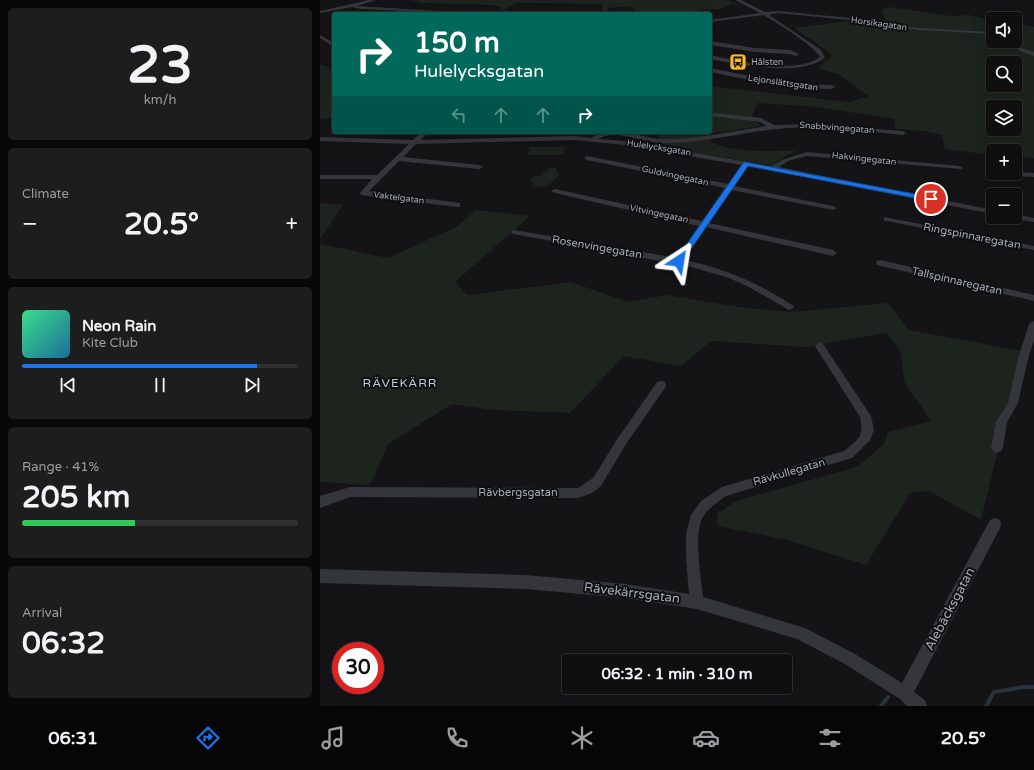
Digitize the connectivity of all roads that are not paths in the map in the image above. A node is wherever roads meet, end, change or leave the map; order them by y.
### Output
1 (374, 0) edge
2 (738, 0) edge
3 (353, 6) junction
4 (320, 12) edge
5 (435, 12) edge
6 (765, 13) junction
7 (712, 20) edge
8 (986, 33) edge
9 (320, 36) edge
10 (712, 43) edge
11 (332, 44) edge
12 (1019, 48) edge
13 (796, 54) dead end
14 (1034, 54) edge
15 (712, 57) edge
16 (712, 70) edge
17 (832, 87) dead end
18 (714, 115) dead end
19 (772, 127) junction
20 (903, 133) dead end
21 (423, 134) edge
22 (602, 134) edge
23 (619, 134) edge
24 (320, 139) edge
25 (594, 140) junction
26 (416, 142) junction
27 (587, 158) dead end
28 (399, 159) junction
29 (746, 164) junction
30 (479, 167) dead end
31 (772, 168) junction
32 (959, 168) dead end
33 (1022, 174) edge
34 (1034, 175) edge
35 (320, 177) edge
36 (379, 177) junction
37 (728, 187) junction
38 (555, 191) dead end
39 (458, 205) dead end
40 (833, 208) dead end
41 (986, 211) edge
42 (1022, 217) edge
43 (887, 219) dead end
44 (1034, 220) edge
45 (703, 223) junction
46 (514, 232) dead end
47 (1034, 248) edge
48 (833, 253) dead end
49 (679, 261) junction
50 (880, 263) dead end
51 (1034, 298) edge
52 (789, 307) dead end
53 (1034, 324) edge
54 (820, 346) dead end
55 (661, 385) dead end
56 (997, 448) dead end
57 (320, 502) edge
58 (995, 524) dead end
59 (320, 576) edge
60 (697, 602) junction
61 (905, 694) junction
62 (919, 706) edge

1 - 3 street
2 - 6 street
3 - 4 street
3 - 5 street
6 - 7 street, Horsikagatan
6 - 8 street, Horsikagatan
6 - 15 street, Lejonslättsgatan
9 - 11 street
10 - 13 street
12 - 14 street
16 - 17 street, Lejonslättsgatan
18 - 19 street, Snabbvingegatan
19 - 20 street, Snabbvingegatan
19 - 23 street, Snabbvingegatan
21 - 26 street, Vaktelgatan
22 - 25 street, Snabbvingegatan
24 - 26 street, Hulelycksgatan
25 - 26 street, Hulelycksgatan
25 - 29 street, Hulelycksgatan
26 - 28 street, Vaktelgatan
27 - 37 street, Guldvingegatan
28 - 30 street
28 - 36 street, Vaktelgatan
29 - 31 street, Hulelycksgatan
29 - 37 street
31 - 32 street, Hakvingegatan
31 - 41 street, Hulelycksgatan
33 - 34 street
35 - 36 street
36 - 39 street, Vaktelgatan
37 - 40 street, Guldvingegatan
37 - 45 street
38 - 45 street, Vitvingegatan
42 - 44 street
43 - 47 street, Ringspinnaregatan
45 - 48 street, Vitvingegatan
45 - 49 street
46 - 49 street, Rosenvingegatan
49 - 52 street, Rosenvingegatan
50 - 51 street, Tallspinnaregatan
53 - 56 street
54 - 60 street, Rävkullegatan
55 - 57 street, Rävbergsgatan
58 - 61 street, Alebäcksgatan
59 - 60 street, Rävekärrsgatan
60 - 61 street, Rävekärrsgatan
61 - 62 street, Rävekärrsgatan

